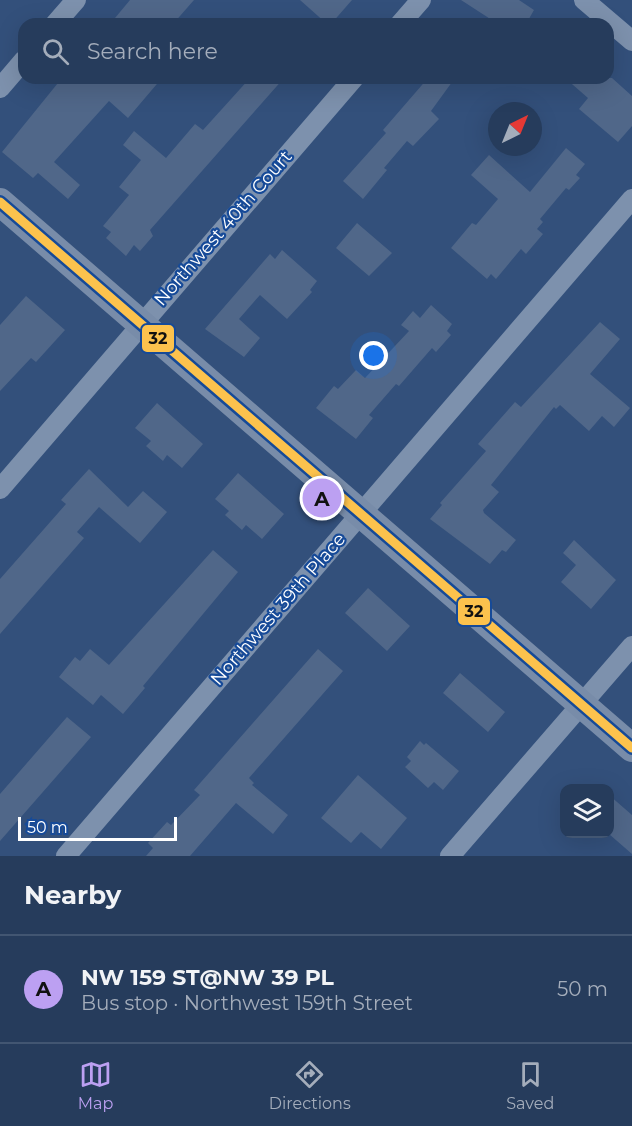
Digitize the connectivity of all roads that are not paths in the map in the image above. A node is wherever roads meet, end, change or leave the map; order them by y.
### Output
1 (76, 0) edge
2 (421, 0) edge
3 (584, 0) edge
4 (60, 18) edge
5 (405, 18) edge
6 (605, 18) edge
7 (614, 26) edge
8 (632, 41) edge
9 (18, 67) edge
10 (349, 84) edge
11 (0, 88) edge
12 (632, 199) edge
13 (0, 202) edge
14 (140, 324) junction
15 (0, 489) edge
16 (360, 514) junction
17 (632, 646) edge
18 (582, 705) junction
19 (632, 748) edge
20 (66, 856) edge
21 (450, 856) edge

1 - 4 street
2 - 5 street
3 - 6 street
7 - 8 street
9 - 11 street
10 - 14 street, Northwest 40th Court
12 - 16 street, Northwest 39th Place
13 - 14 street
14 - 15 street, Northwest 40th Court
14 - 16 street
16 - 18 street
16 - 20 street, Northwest 39th Place
17 - 18 street
18 - 19 street
18 - 21 street

